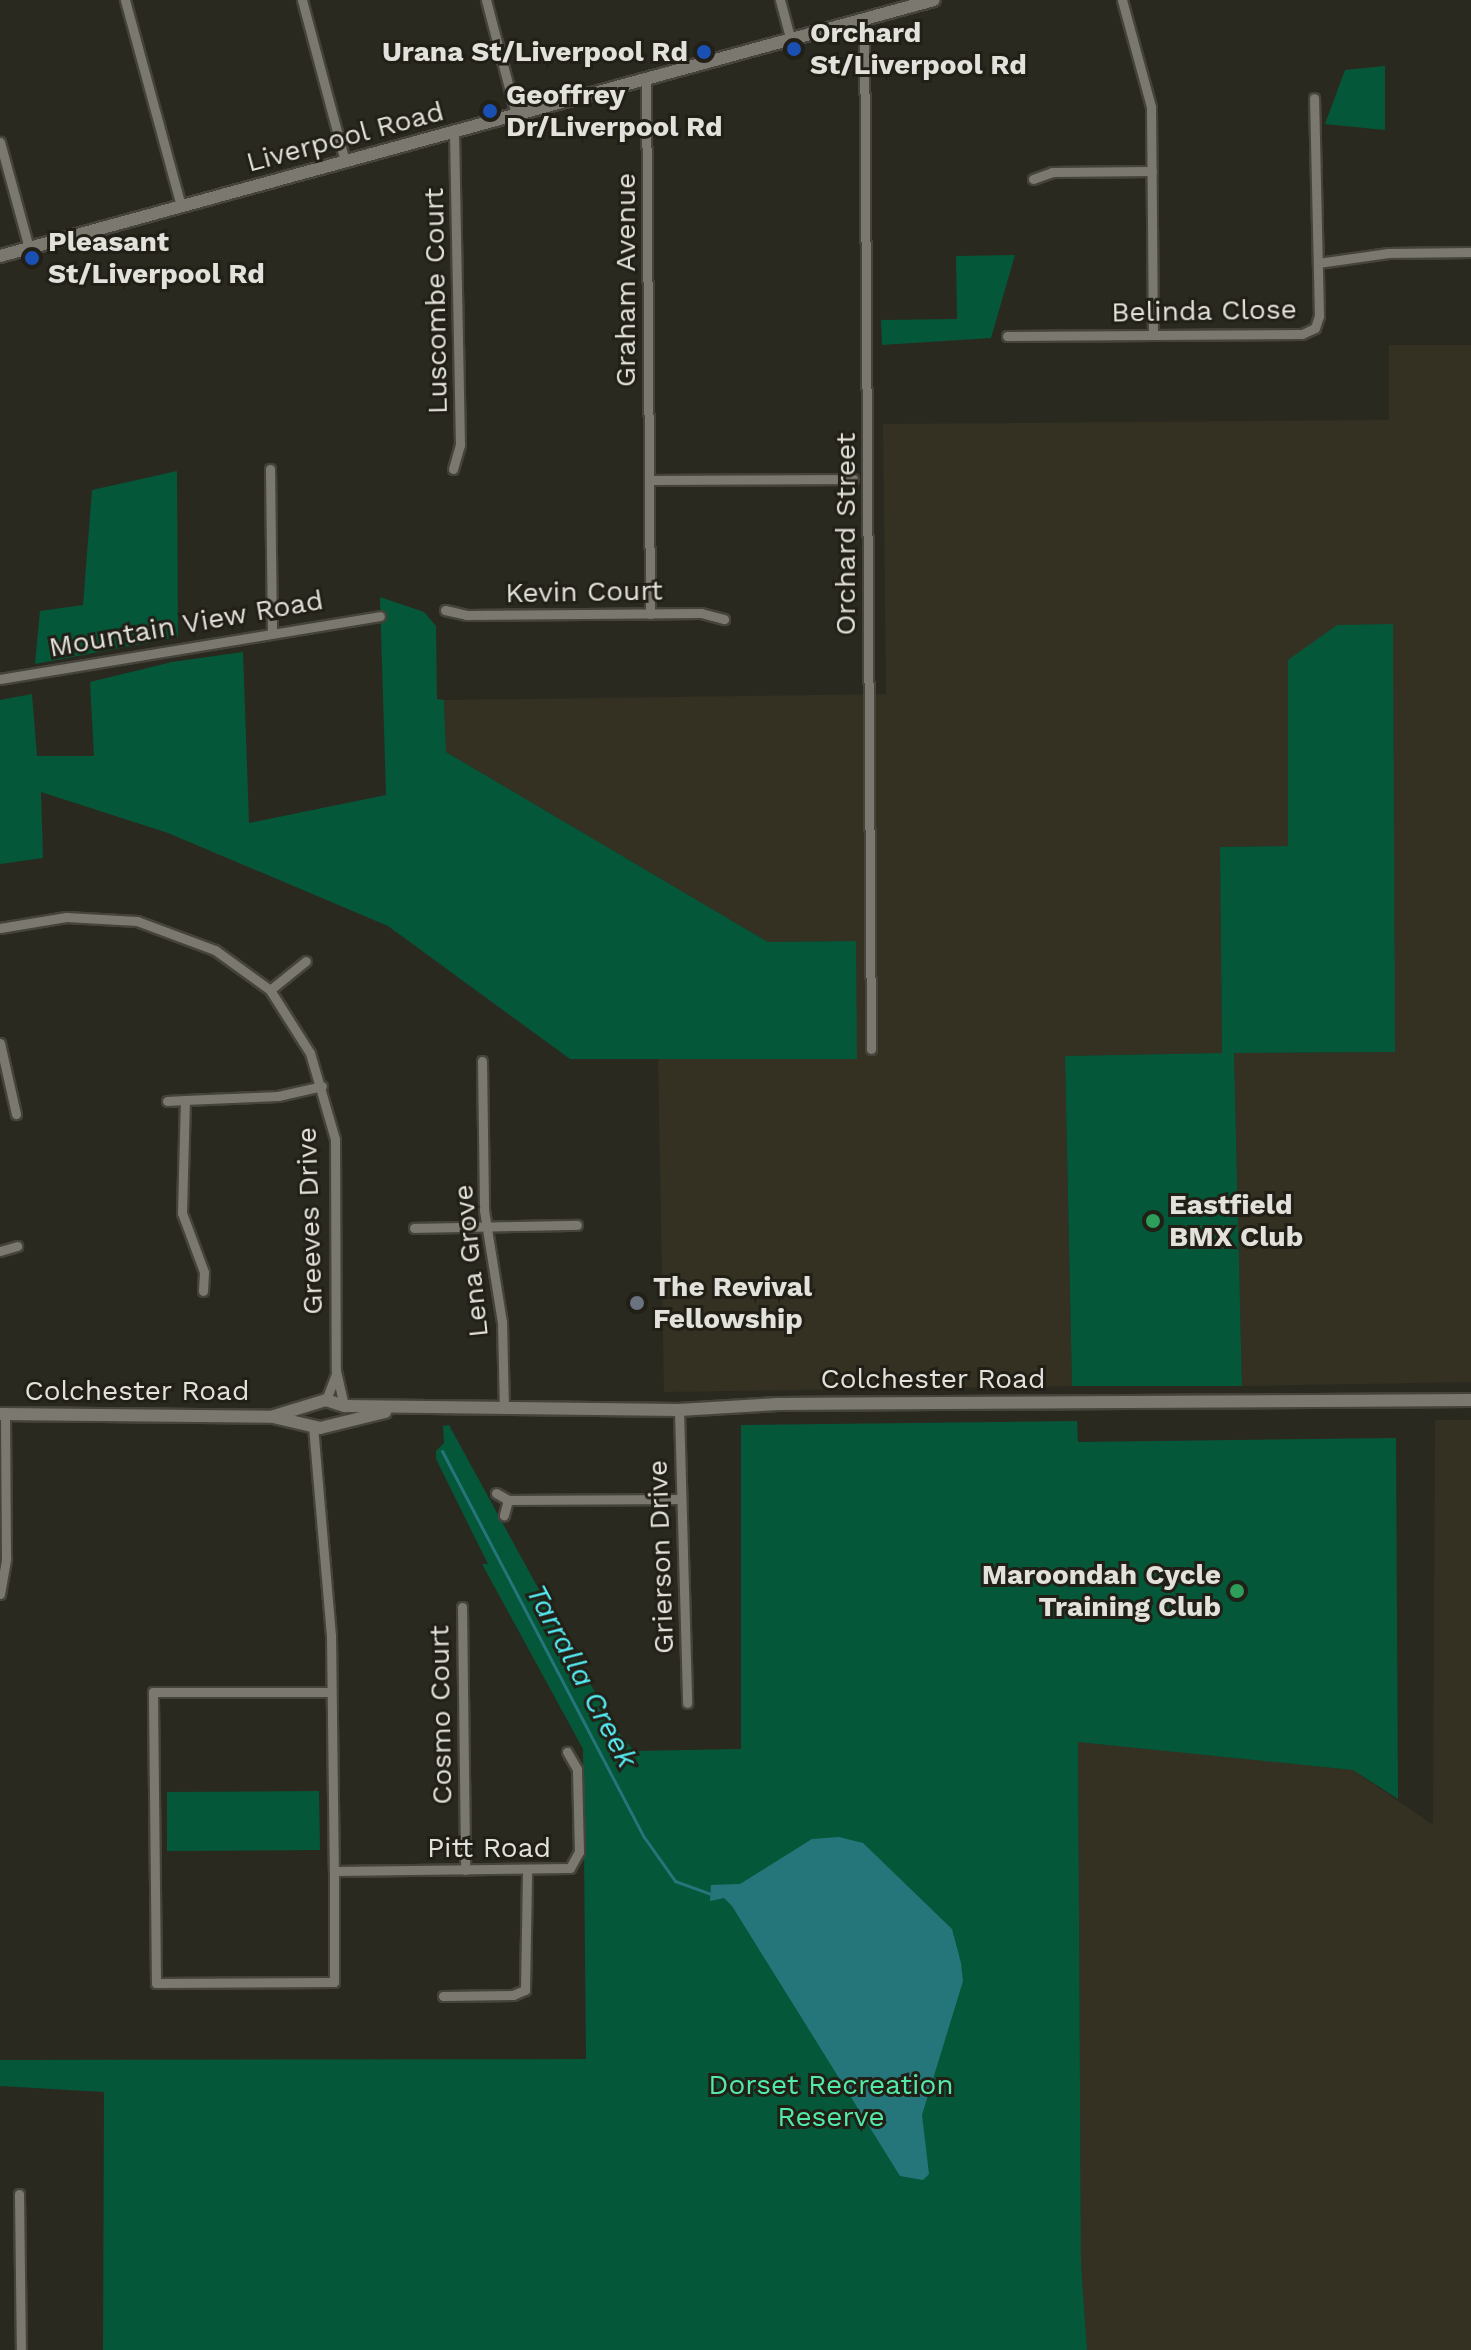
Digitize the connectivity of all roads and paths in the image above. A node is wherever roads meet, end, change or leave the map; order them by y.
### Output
1 (125, 0) edge
2 (302, 0) edge
3 (486, 0) edge
4 (780, 0) edge
5 (934, 0) edge
6 (1122, 0) edge
7 (864, 19) junction
8 (790, 38) junction
9 (646, 79) junction
10 (1314, 98) dead end
11 (516, 114) junction
12 (454, 132) junction
13 (0, 142) edge
14 (345, 162) junction
15 (1152, 171) junction
16 (1033, 179) dead end
17 (181, 206) junction
18 (29, 248) junction
19 (1471, 252) edge
20 (0, 256) edge
21 (1318, 263) junction
22 (1153, 335) junction
23 (1007, 336) dead end
24 (270, 469) dead end
25 (453, 469) dead end
26 (853, 479) dead end
27 (650, 480) junction
28 (445, 610) dead end
29 (650, 614) junction
30 (380, 616) dead end
31 (724, 619) dead end
32 (272, 630) junction
33 (0, 679) edge
34 (0, 928) edge
35 (306, 961) dead end
36 (270, 990) junction
37 (0, 1043) edge
38 (871, 1049) dead end
39 (482, 1061) dead end
40 (322, 1086) junction
41 (185, 1100) junction
42 (167, 1101) dead end
43 (16, 1114) dead end
44 (577, 1225) dead end
45 (486, 1227) junction
46 (414, 1228) dead end
47 (17, 1246) dead end
48 (0, 1251) edge
49 (203, 1291) dead end
50 (336, 1371) junction
51 (1471, 1400) edge
52 (321, 1402) junction
53 (344, 1404) junction
54 (504, 1409) junction
55 (395, 1410) junction
56 (679, 1410) junction
57 (3, 1414) edge
58 (273, 1417) junction
59 (342, 1421) junction
60 (317, 1426) junction
61 (496, 1493) dead end
62 (679, 1499) junction
63 (508, 1500) junction
64 (504, 1515) dead end
65 (0, 1594) edge
66 (462, 1607) dead end
67 (331, 1692) junction
68 (687, 1703) dead end
69 (567, 1752) dead end
70 (465, 1870) junction
71 (527, 1870) junction
72 (334, 1871) junction
73 (443, 1996) dead end
74 (19, 2194) dead end
75 (21, 2350) edge

1 - 17 street
2 - 14 street
3 - 11 street
4 - 8 street
5 - 7 main road, Liverpool Road
6 - 15 street
7 - 8 main road, Liverpool Road
7 - 38 street, Orchard Street
8 - 9 main road, Liverpool Road
9 - 11 main road, Liverpool Road
9 - 27 street, Graham Avenue
10 - 21 street, Belinda Close
11 - 12 main road, Liverpool Road
12 - 14 main road, Liverpool Road
12 - 25 street, Luscombe Court
13 - 18 street
14 - 17 main road, Liverpool Road
15 - 16 street
15 - 22 street
17 - 18 main road, Liverpool Road
18 - 20 main road, Liverpool Road
19 - 21 street
21 - 22 street, Belinda Close
22 - 23 street, Belinda Close
24 - 32 street
26 - 27 street
27 - 29 street, Graham Avenue
28 - 29 street, Kevin Court
29 - 31 street, Kevin Court
30 - 32 street, Mountain View Road
32 - 33 street, Mountain View Road
34 - 36 street, Greeves Drive
35 - 36 street
36 - 40 street, Greeves Drive
37 - 43 street
39 - 45 street, Lena Grove
40 - 41 street
40 - 50 street, Greeves Drive
41 - 42 street
41 - 49 street
44 - 45 street
45 - 46 street
45 - 54 street, Lena Grove
47 - 48 street
50 - 52 street, Greeves Drive
50 - 53 street, Greeves Drive
51 - 56 main road, Colchester Road
52 - 53 main road, Colchester Road
52 - 58 main road, Colchester Road
52 - 60 main road
53 - 55 main road, Colchester Road
53 - 59 main road
54 - 55 main road, Colchester Road
54 - 56 main road, Colchester Road
55 - 59 main road, Colchester Road
56 - 62 street, Grierson Drive
57 - 58 main road, Colchester Road
57 - 65 street
58 - 60 main road, Colchester Road
59 - 60 main road, Colchester Road
60 - 67 street
61 - 63 street
62 - 63 street
62 - 68 street, Grierson Drive
63 - 64 street
66 - 70 street, Cosmo Court
67 - 72 street
67 - 72 street
69 - 71 street, Pitt Road
70 - 71 street, Pitt Road
70 - 72 street, Pitt Road
71 - 73 street
74 - 75 street

